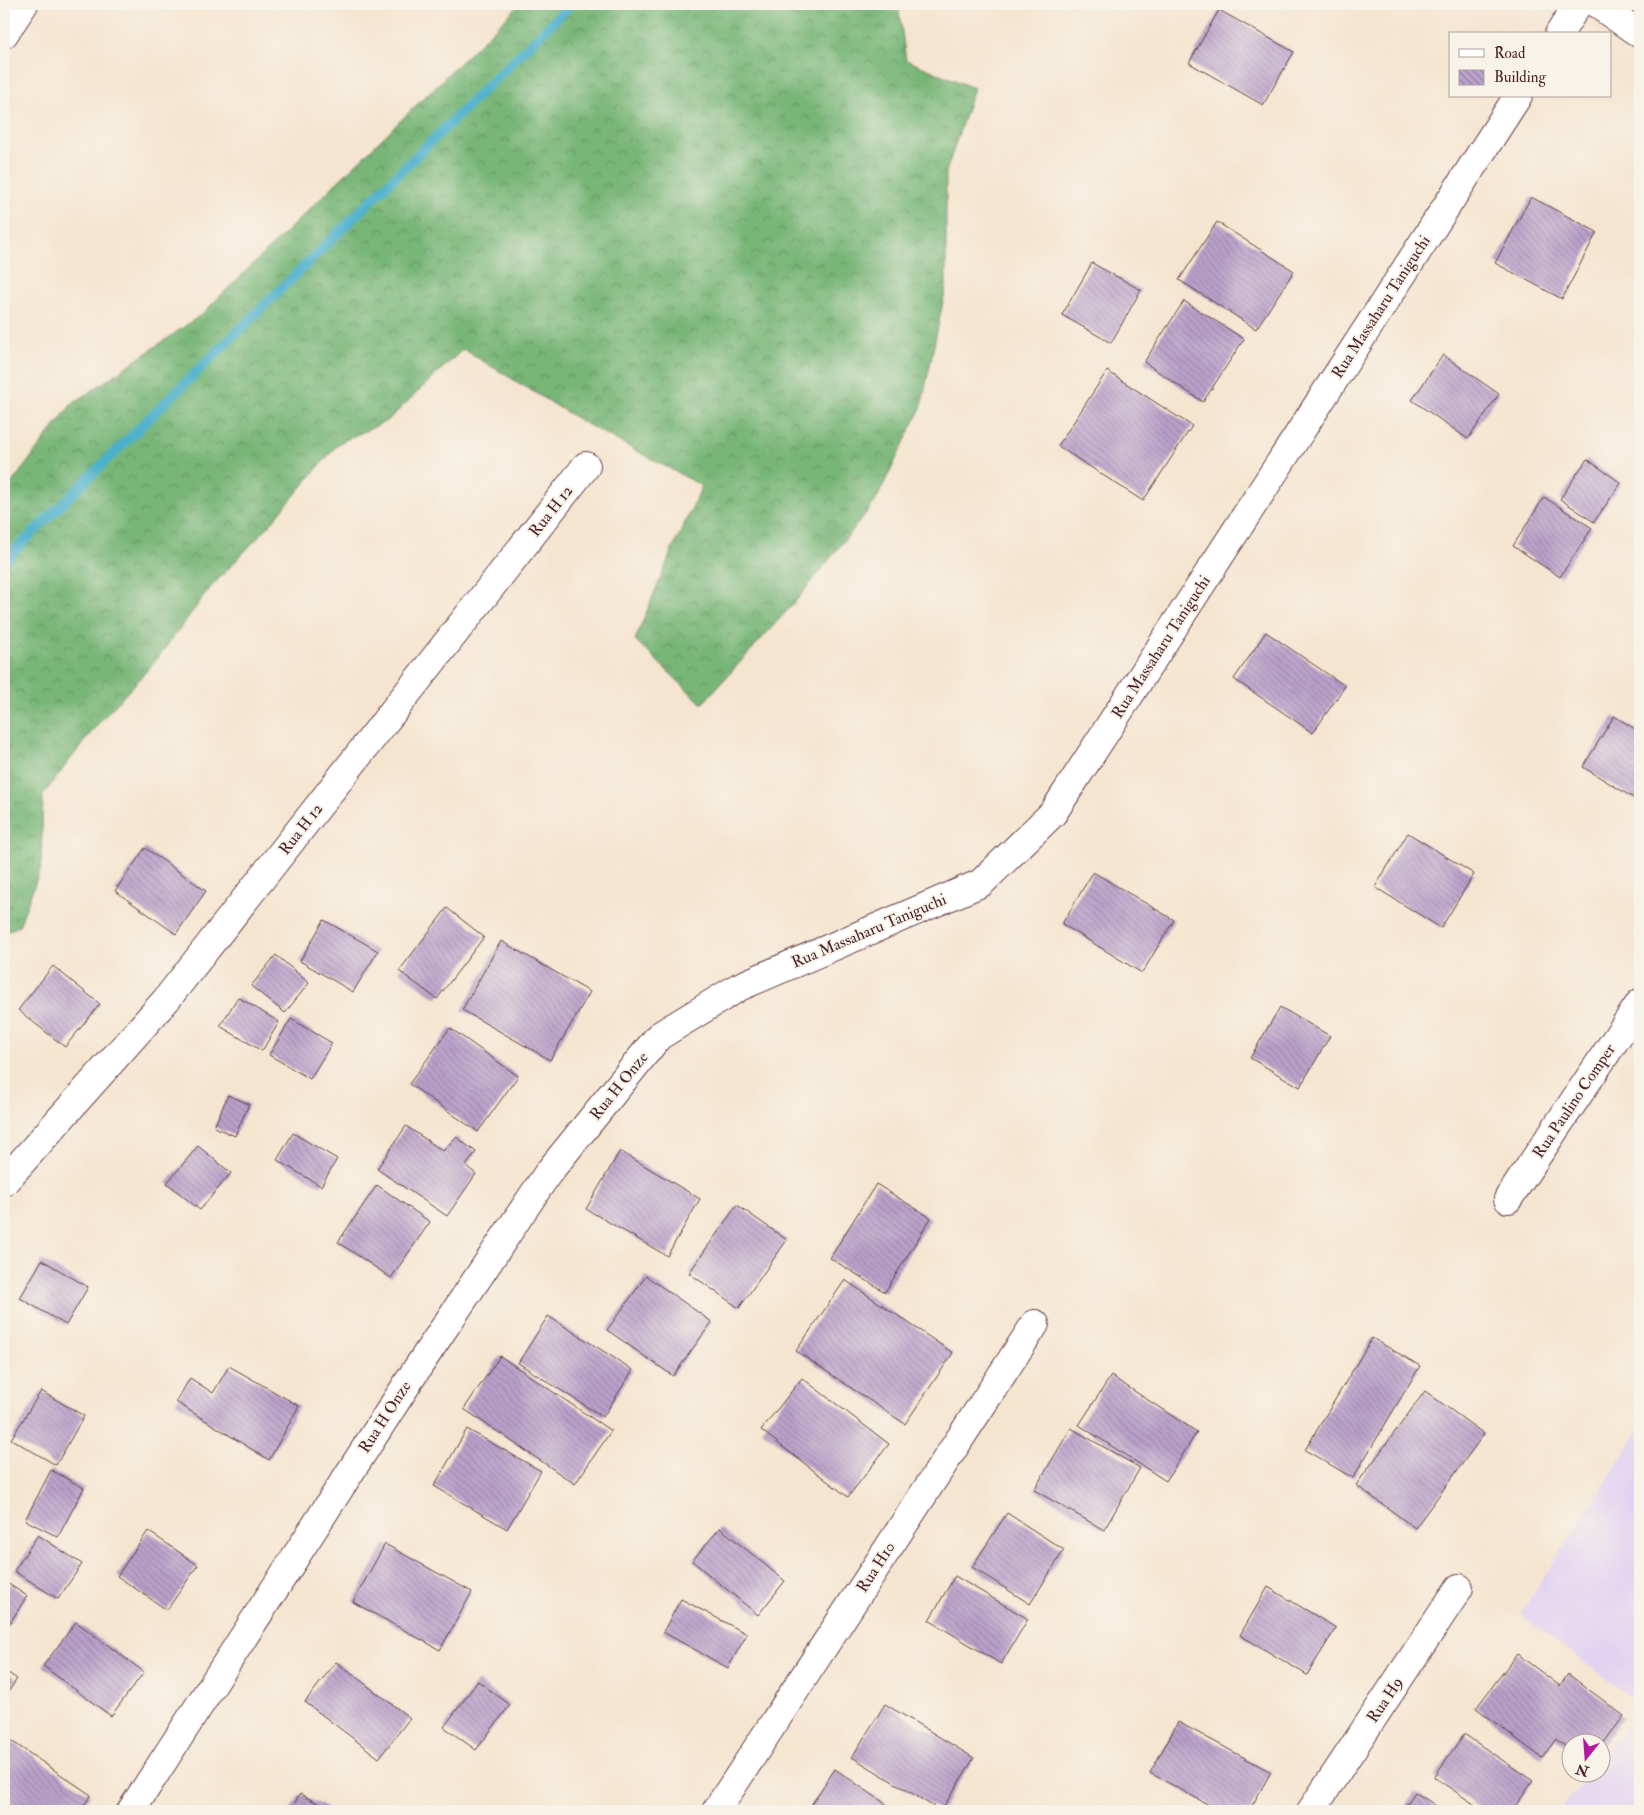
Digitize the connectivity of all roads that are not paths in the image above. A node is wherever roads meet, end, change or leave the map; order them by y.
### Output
1 (24, 4) edge
2 (1578, 4) edge
3 (1597, 4) edge
4 (1560, 32) edge
5 (4, 34) edge
6 (1640, 34) edge
7 (1517, 98) edge
8 (586, 466) dead end
9 (1640, 1003) edge
10 (659, 1036) joint
11 (4, 1182) edge
12 (1508, 1199) dead end
13 (1035, 1324) dead end
14 (1459, 1588) dead end
15 (131, 1811) edge
16 (716, 1811) edge
17 (1311, 1811) edge

1 - 5 street
2 - 4 street
3 - 6 street
7 - 10 street, Rua Massaharu Taniguchi
8 - 11 street, Rua H 12
9 - 12 street, Rua Paulino Comper
10 - 15 street, Rua H Onze
13 - 16 street, Rua H10
14 - 17 street, Rua H9

